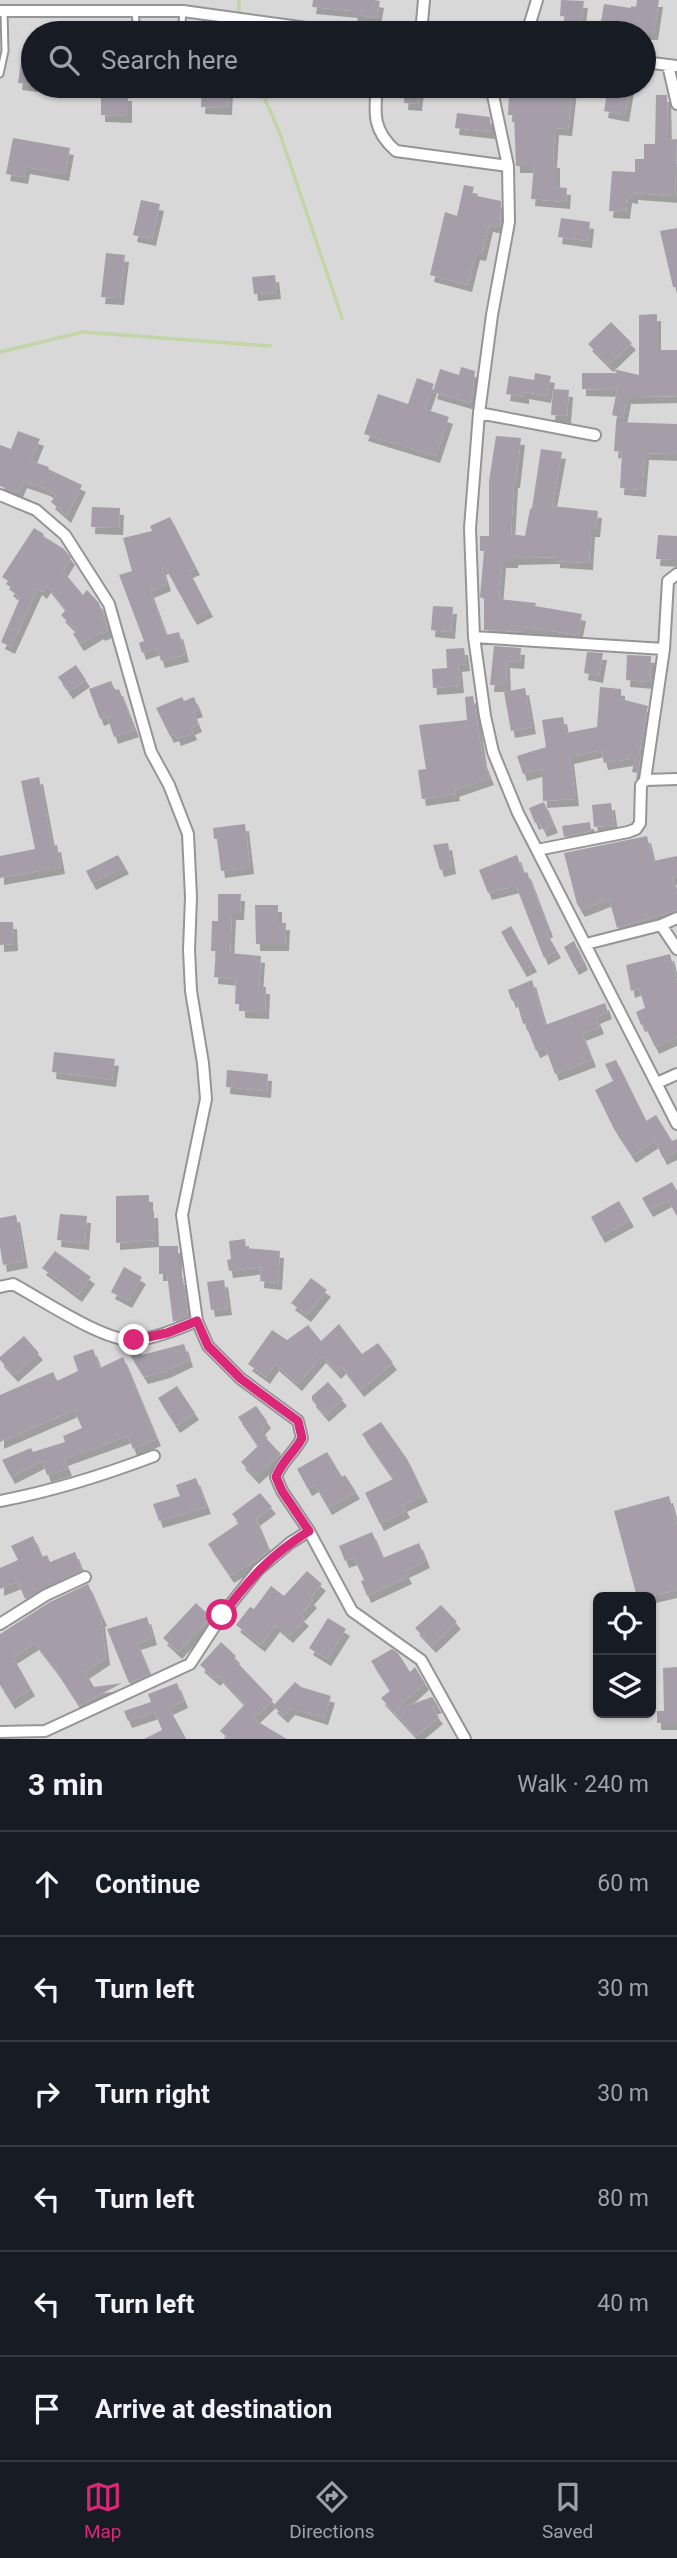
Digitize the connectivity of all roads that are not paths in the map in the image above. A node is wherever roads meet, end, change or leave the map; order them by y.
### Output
1 (209, 0) edge
2 (424, 0) edge
3 (537, 0) edge
4 (2, 10) edge
5 (135, 11) junction
6 (183, 11) junction
7 (214, 14) junction
8 (136, 21) edge
9 (182, 21) edge
10 (252, 21) edge
11 (422, 21) edge
12 (531, 21) edge
13 (673, 66) edge
14 (0, 74) edge
15 (377, 98) edge
16 (494, 98) edge
17 (677, 104) edge
18 (508, 166) junction
19 (479, 413) junction
20 (595, 435) dead end
21 (0, 495) edge
22 (677, 574) edge
23 (474, 637) junction
24 (664, 649) junction
25 (677, 779) edge
26 (645, 780) junction
27 (537, 850) junction
28 (677, 918) edge
29 (662, 925) junction
30 (586, 944) junction
31 (677, 949) edge
32 (677, 1074) edge
33 (657, 1083) junction
34 (677, 1124) edge
35 (0, 1287) edge
36 (197, 1321) junction
37 (154, 1457) dead end
38 (0, 1501) edge
39 (309, 1531) junction
40 (85, 1577) dead end
41 (0, 1624) edge
42 (0, 1732) edge
43 (466, 1739) edge

1 - 7 street
2 - 11 street
3 - 12 street
4 - 5 street
4 - 14 lane
5 - 6 street
5 - 8 lane
6 - 7 street
6 - 9 lane
7 - 10 street
13 - 17 street
15 - 18 street
16 - 18 street
18 - 19 street
19 - 20 street
19 - 23 street
21 - 36 street
22 - 24 street
23 - 24 street
23 - 27 street
24 - 26 street
25 - 26 street
26 - 27 street
27 - 30 street
28 - 29 street
29 - 30 street
29 - 31 street
30 - 33 street
32 - 33 street
33 - 34 street
35 - 36 street
36 - 39 street
37 - 38 street
39 - 42 street
39 - 43 street
40 - 41 street

